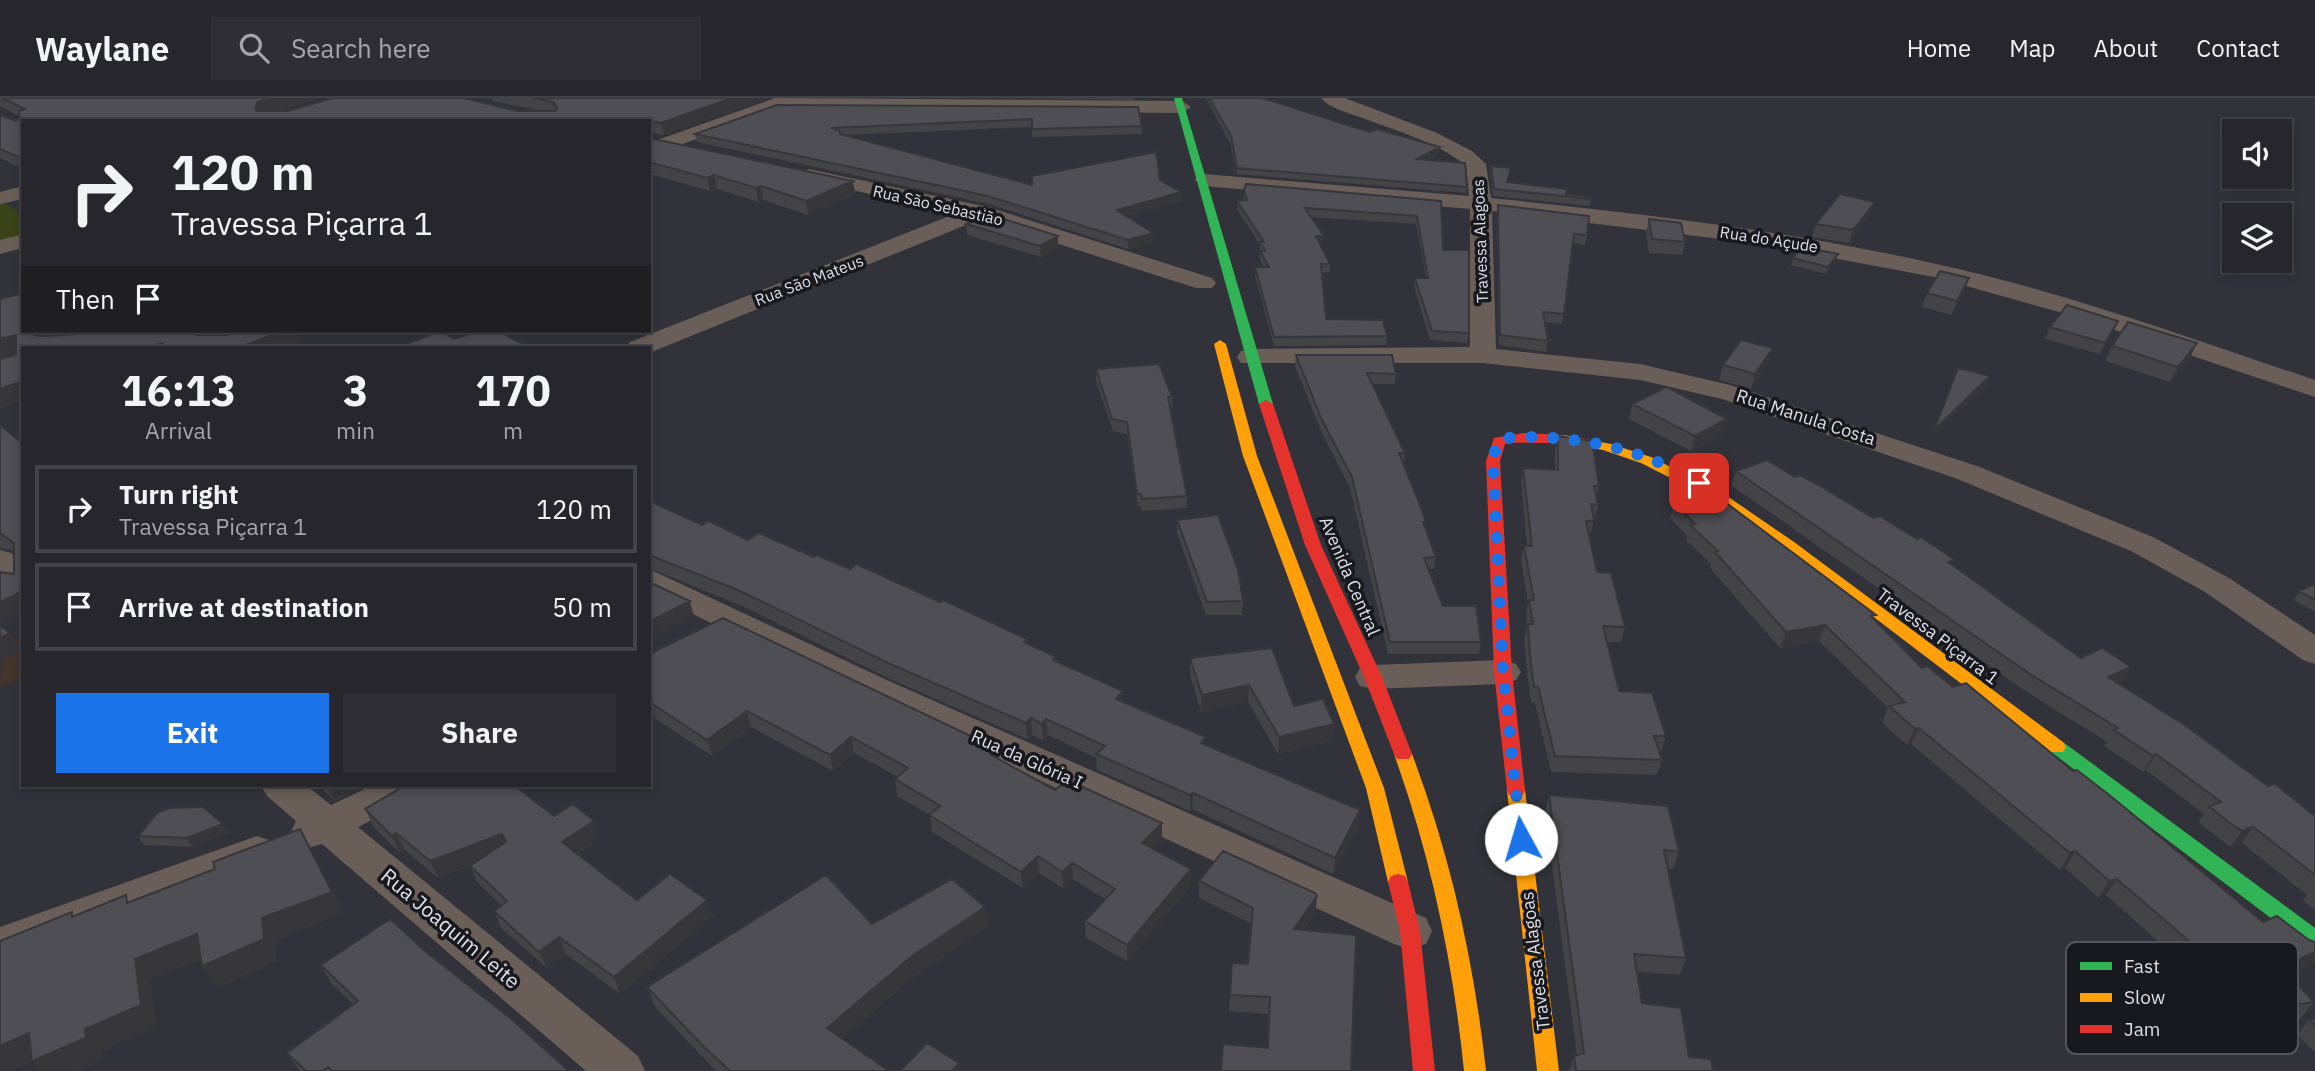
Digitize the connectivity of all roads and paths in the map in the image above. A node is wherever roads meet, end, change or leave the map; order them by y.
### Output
1 (1330, 98) edge
2 (783, 101) edge
3 (1180, 103) edge
4 (1159, 109) edge
5 (655, 145) edge
6 (707, 153) edge
7 (789, 171) edge
8 (1204, 180) junction
9 (1480, 205) junction
10 (980, 212) junction
11 (21, 242) edge
12 (0, 247) edge
13 (1204, 283) dead end
14 (1215, 323) dead end
15 (197, 333) edge
16 (218, 346) edge
17 (644, 346) edge
18 (1483, 355) junction
19 (1250, 357) junction
20 (2315, 390) edge
21 (1506, 438) joint
22 (0, 560) edge
23 (21, 577) edge
24 (651, 580) edge
25 (729, 616) junction
26 (695, 634) edge
27 (2315, 652) edge
28 (1503, 672) junction
29 (1373, 677) junction
30 (282, 787) edge
31 (404, 787) edge
32 (1395, 787) junction
33 (330, 825) junction
34 (1410, 931) junction
35 (2315, 940) edge
36 (0, 945) edge
37 (621, 1071) edge
38 (1424, 1071) edge
39 (1475, 1071) edge
40 (1548, 1071) edge

1 - 9 street, Travessa Alagoas
2 - 4 street
2 - 5 street
3 - 4 street
3 - 8 main road, Avenida Central
5 - 6 street
7 - 10 street, Rua São Sebastião
8 - 9 street, Rua do Açude
8 - 19 main road, Avenida Central
9 - 18 street, Travessa Alagoas
9 - 20 street, Rua do Açude
10 - 13 street, Rua São Sebastião
10 - 17 street, Rua São Mateus
11 - 12 street
14 - 32 main road
15 - 16 street
18 - 19 street, Rua Manula Costa
18 - 27 street, Rua Manula Costa
19 - 29 main road, Avenida Central
21 - 28 main road, Travessa Alagoas
21 - 35 main road, Travessa Piçarra 1
22 - 23 street
24 - 25 street, Rua da Glória I
25 - 26 street
25 - 34 street, Rua da Glória I
28 - 29 street
28 - 40 main road, Travessa Alagoas
29 - 32 main road, Avenida Central
30 - 33 street, Rua Joaquim Leite
31 - 33 street
32 - 34 main road
32 - 39 main road, Avenida Central
33 - 36 street
33 - 37 street, Rua Joaquim Leite
34 - 38 main road

